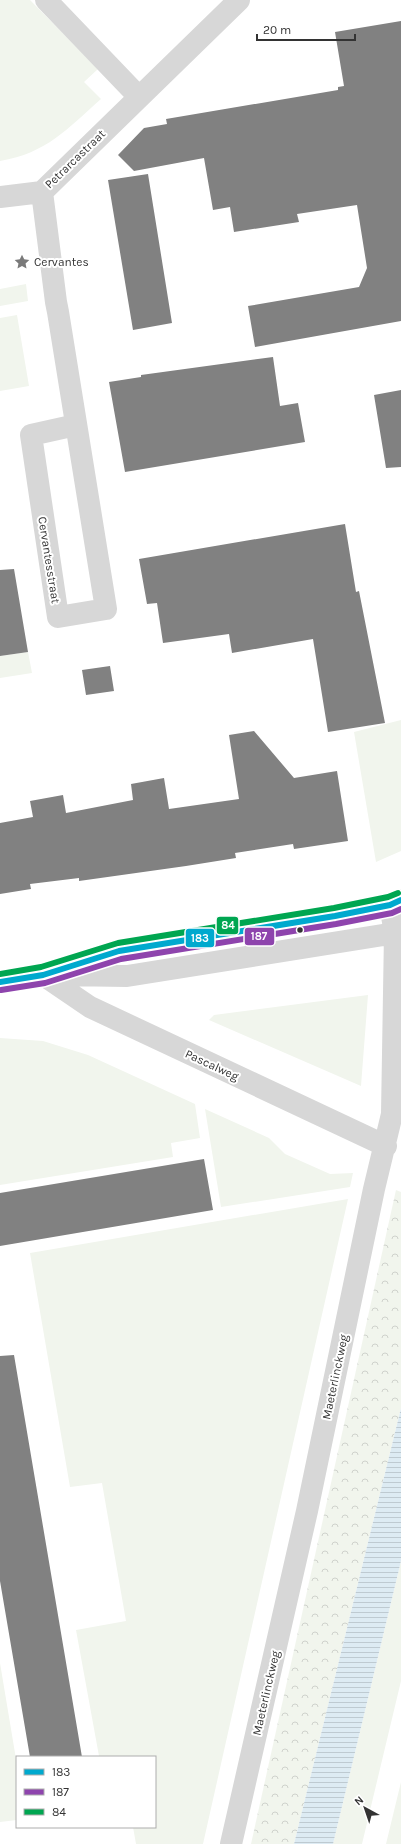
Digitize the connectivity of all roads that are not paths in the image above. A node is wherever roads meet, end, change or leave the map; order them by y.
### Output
1 (46, 0) edge
2 (239, 0) edge
3 (139, 97) junction
4 (42, 192) junction
5 (0, 196) edge
6 (76, 425) junction
7 (395, 902) edge
8 (398, 933) edge
9 (43, 975) junction
10 (0, 982) edge
11 (397, 1115) edge
12 (386, 1146) junction
13 (231, 1844) edge

1 - 3 street
2 - 3 street, Petrarcastraat
3 - 4 street, Petrarcastraat
4 - 5 street, Petrarcastraat
4 - 6 street, Cervantesstraat
6 - 6 street, Cervantesstraat
7 - 8 street, Maeterlinckweg
7 - 9 street
8 - 9 street
8 - 11 street, Maeterlinckweg
9 - 10 street
9 - 12 street, Pascalweg
11 - 12 street, Maeterlinckweg
12 - 13 street, Maeterlinckweg

